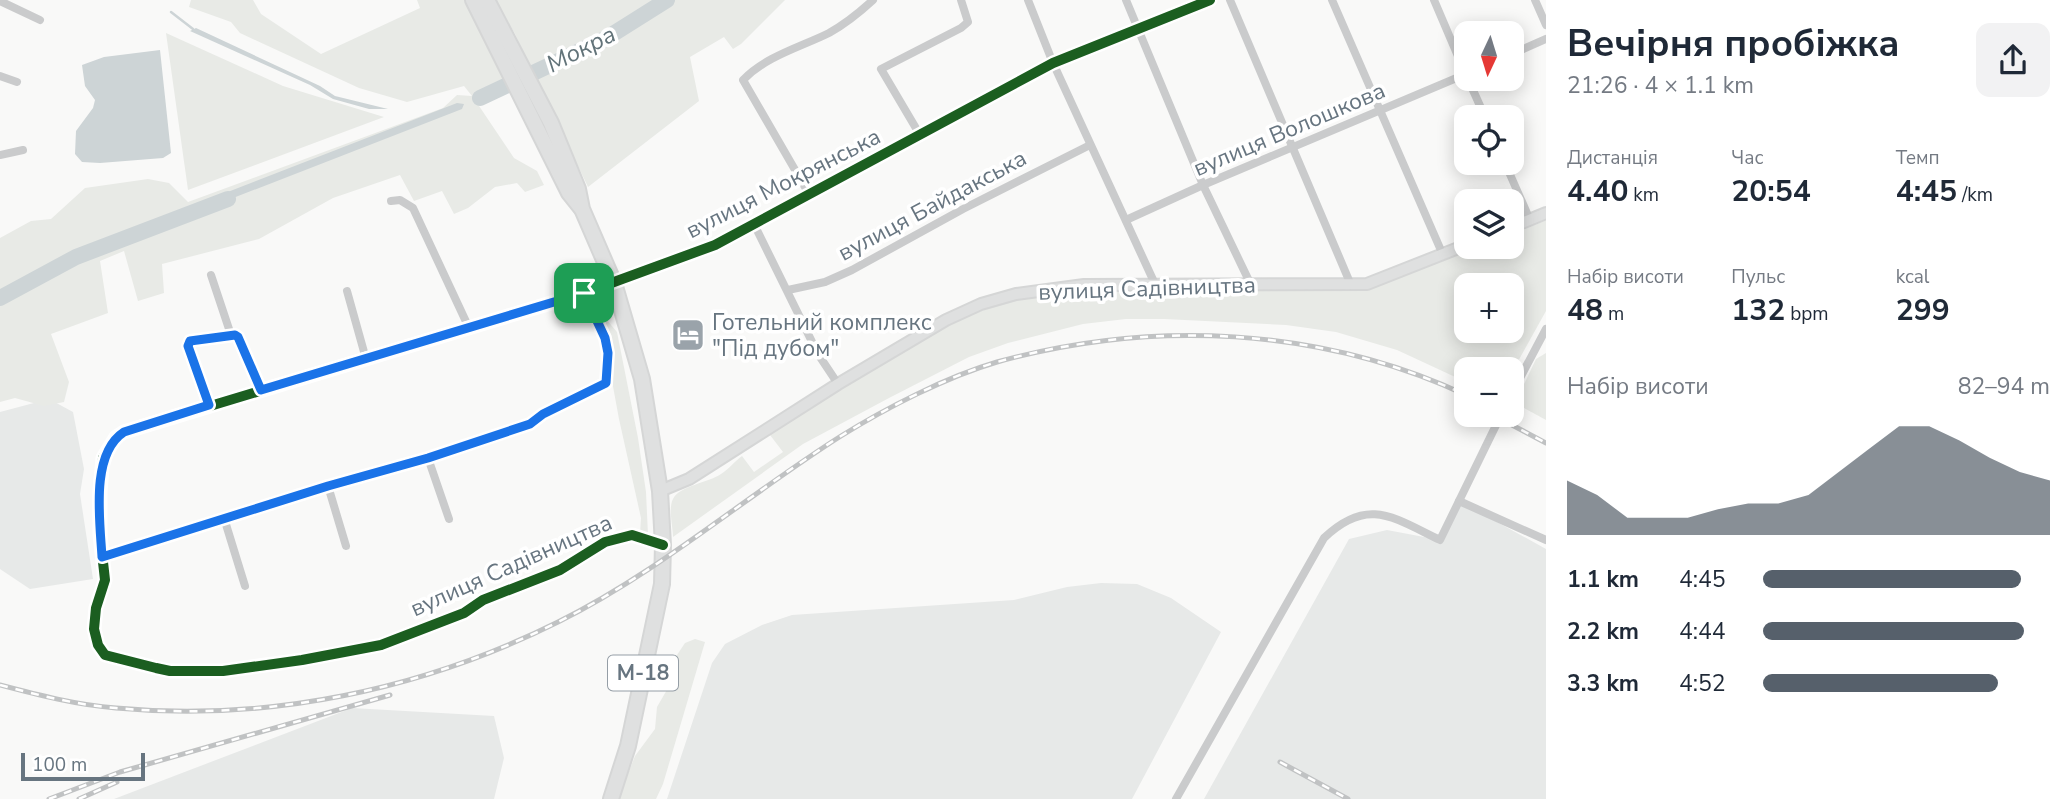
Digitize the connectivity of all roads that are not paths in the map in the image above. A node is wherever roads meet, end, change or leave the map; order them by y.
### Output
1 (473, 0) edge
2 (487, 0) edge
3 (873, 0) edge
4 (961, 0) edge
5 (1028, 0) edge
6 (1126, 0) edge
7 (1210, 0) edge
8 (1230, 0) edge
9 (1332, 0) edge
10 (1434, 0) edge
11 (1535, 0) edge
12 (0, 1) edge
13 (40, 20) dead end
14 (1546, 25) edge
15 (1138, 29) junction
16 (1546, 39) edge
17 (500, 41) junction
18 (1454, 45) edge
19 (1524, 49) edge
20 (1053, 63) junction
21 (0, 76) edge
22 (1454, 80) edge
23 (17, 82) dead end
24 (1381, 111) junction
25 (920, 135) junction
26 (1090, 145) junction
27 (1293, 148) junction
28 (23, 150) dead end
29 (0, 155) edge
30 (1510, 175) edge
31 (1203, 185) junction
32 (809, 194) junction
33 (391, 201) dead end
34 (582, 209) junction
35 (1546, 213) edge
36 (1126, 220) junction
37 (1530, 220) junction
38 (1524, 222) edge
39 (754, 224) junction
40 (1454, 251) edge
41 (1443, 255) junction
42 (211, 275) dead end
43 (614, 283) junction
44 (1155, 284) junction
45 (1251, 285) junction
46 (1352, 285) junction
47 (788, 290) junction
48 (348, 291) dead end
49 (584, 293) junction
50 (469, 328) junction
51 (1546, 329) edge
52 (231, 335) junction
53 (366, 359) junction
54 (1524, 370) edge
55 (838, 384) junction
56 (261, 390) junction
57 (209, 405) junction
58 (1495, 427) edge
59 (428, 458) junction
60 (328, 486) junction
61 (660, 491) junction
62 (1459, 501) junction
63 (224, 518) junction
64 (449, 519) dead end
65 (1546, 540) edge
66 (663, 545) junction
67 (346, 546) dead end
68 (102, 557) junction
69 (245, 586) dead end
70 (611, 799) edge
71 (1176, 799) edge

1 - 17 highway, М-18
2 - 17 highway, М-18
3 - 32 street
4 - 25 street
5 - 20 street
6 - 15 street
7 - 15 street, вулиця Мокрянська
8 - 27 street
9 - 24 street
10 - 18 street
11 - 14 street
12 - 13 street
15 - 20 street, вулиця Мокрянська
15 - 31 street
16 - 19 street
17 - 34 highway, М-18
17 - 34 highway, М-18
20 - 25 street, вулиця Мокрянська
20 - 26 street
21 - 23 street
22 - 24 street, вулиця Волошкова
24 - 27 street, вулиця Волошкова
24 - 41 street
25 - 32 street, вулиця Мокрянська
26 - 36 street
26 - 47 street, вулиця Байдакська
27 - 31 street, вулиця Волошкова
27 - 46 street
28 - 29 street
30 - 37 street
31 - 36 street, вулиця Волошкова
31 - 45 street
32 - 39 street, вулиця Мокрянська
33 - 50 street
34 - 43 highway, М-18
35 - 37 street
36 - 44 street
37 - 38 street
39 - 43 street, вулиця Мокрянська
39 - 47 street
40 - 41 street, вулиця Садівництва
41 - 46 street, вулиця Садівництва
42 - 52 street
43 - 49 street, вулиця Мокрянська
43 - 61 highway, М-18
44 - 45 street, вулиця Садівництва
44 - 55 street, вулиця Садівництва
45 - 46 street, вулиця Садівництва
47 - 55 street
48 - 53 street
49 - 50 street, вулиця Мокрянська
49 - 59 street
50 - 53 street, вулиця Мокрянська
51 - 54 street
52 - 56 street
52 - 57 street
53 - 56 street, вулиця Мокрянська
55 - 61 street, вулиця Садівництва
56 - 57 street, вулиця Мокрянська
57 - 68 street, вулиця Мокрянська
58 - 62 street
59 - 60 street
59 - 64 street
60 - 63 street
60 - 67 street
61 - 66 highway, М-18
62 - 65 street
62 - 71 street
63 - 68 street
63 - 69 street
66 - 68 street, вулиця Садівництва
66 - 70 highway, М-18

